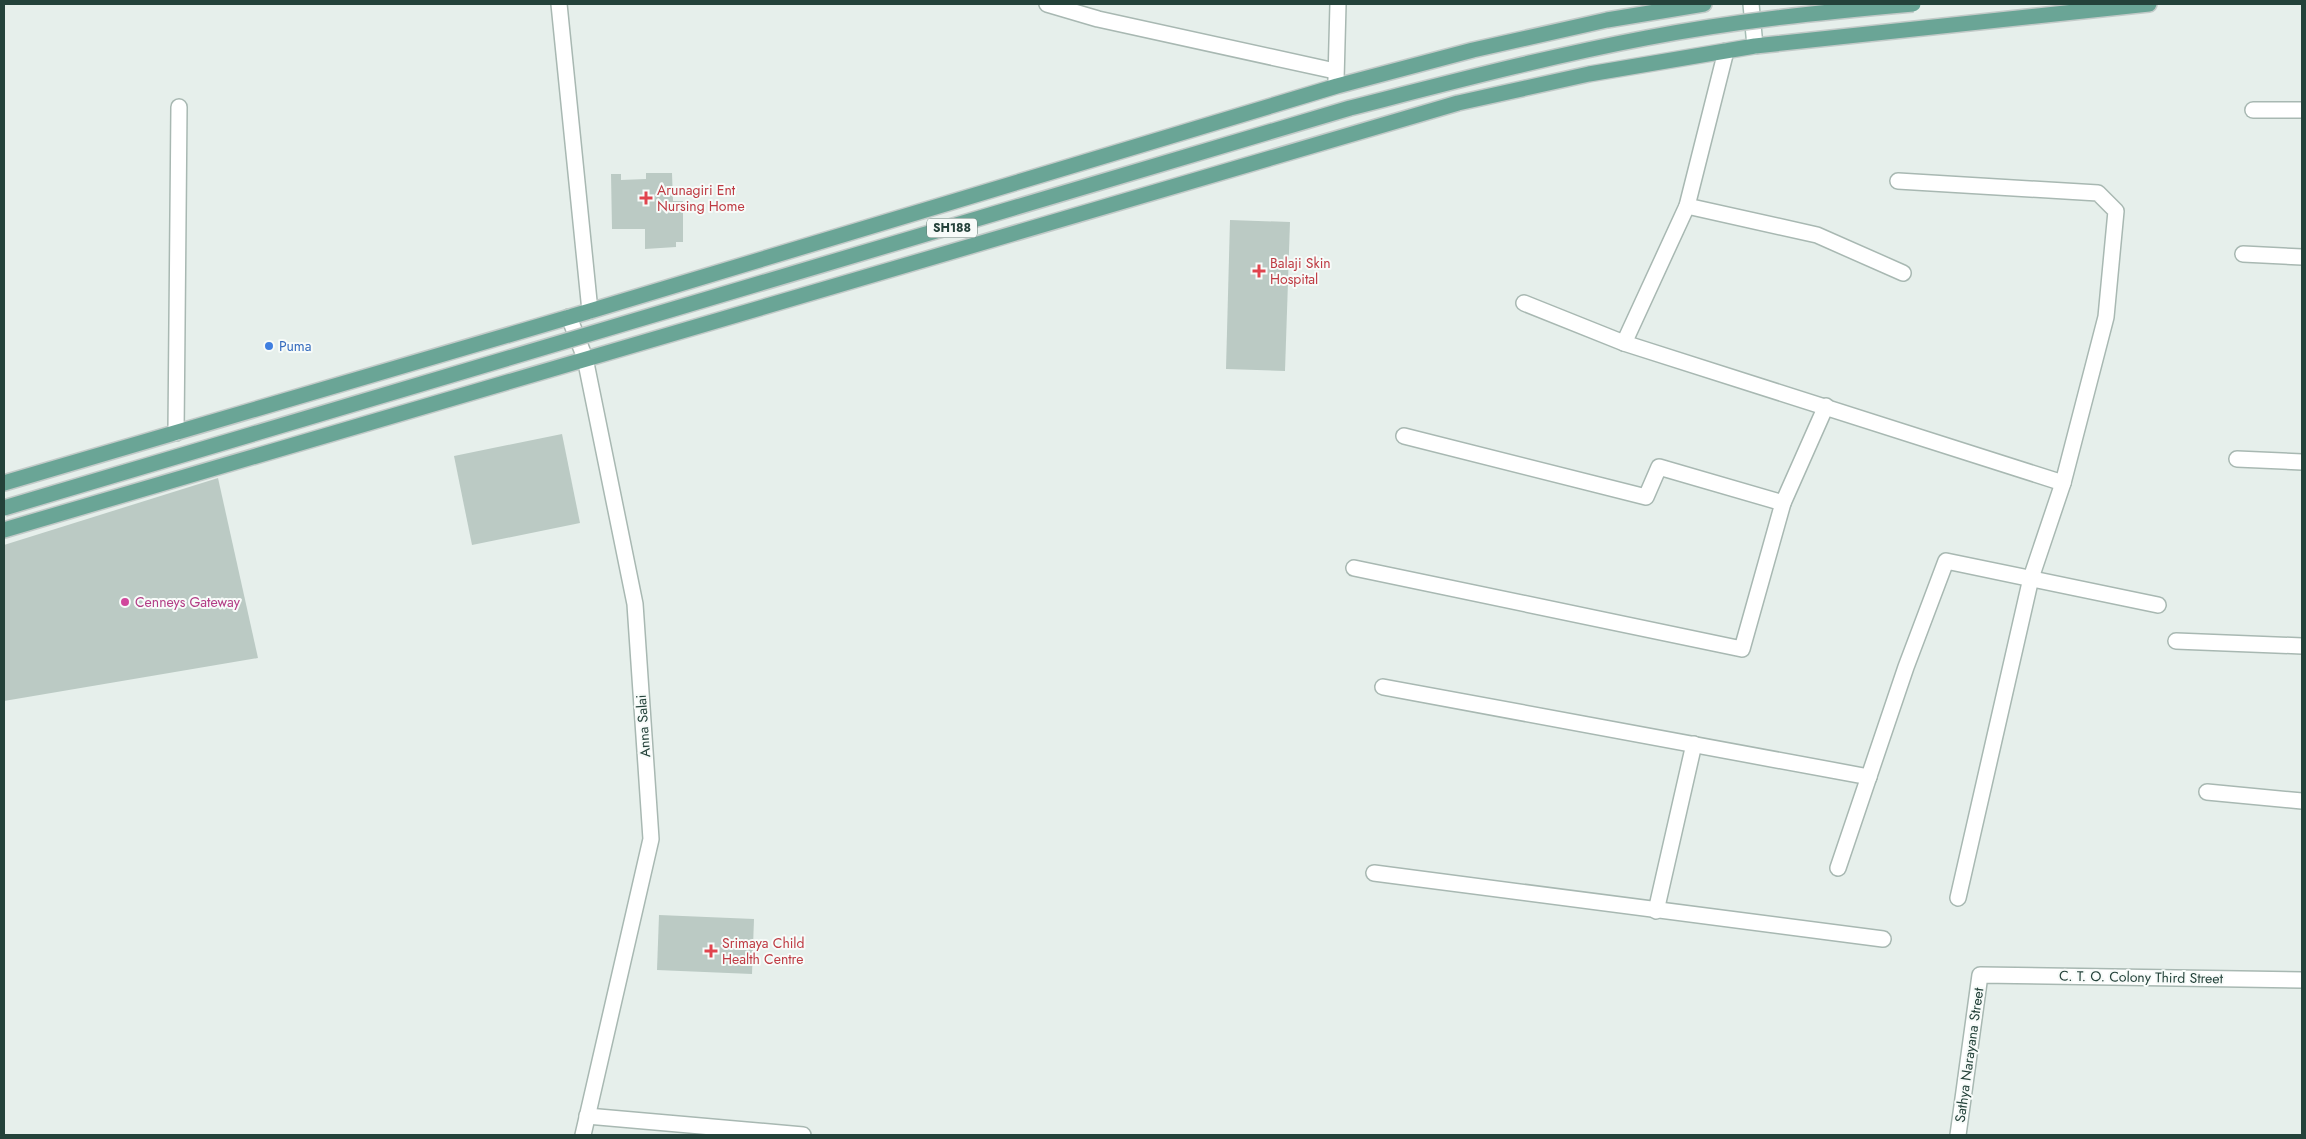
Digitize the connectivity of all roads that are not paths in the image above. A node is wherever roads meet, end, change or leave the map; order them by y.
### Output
1 (559, 4) edge
2 (1047, 4) edge
3 (1338, 4) edge
4 (1704, 4) edge
5 (1751, 4) edge
6 (1913, 4) edge
7 (2149, 4) edge
8 (1755, 46) junction
9 (1726, 50) junction
10 (1335, 71) junction
11 (1337, 86) junction
12 (179, 106) dead end
13 (2253, 110) dead end
14 (2302, 110) edge
15 (1898, 181) dead end
16 (1687, 206) junction
17 (2243, 254) dead end
18 (2302, 257) edge
19 (1903, 273) dead end
20 (1524, 303) dead end
21 (590, 311) junction
22 (569, 317) junction
23 (1624, 343) junction
24 (585, 358) junction
25 (1826, 406) junction
26 (176, 433) junction
27 (1404, 436) dead end
28 (2236, 459) dead end
29 (2302, 462) edge
30 (4, 483) edge
31 (2063, 483) junction
32 (1783, 504) junction
33 (4, 508) edge
34 (4, 530) edge
35 (1354, 568) dead end
36 (2031, 578) junction
37 (2158, 605) dead end
38 (2176, 641) dead end
39 (2302, 646) edge
40 (1383, 686) dead end
41 (1694, 744) junction
42 (1869, 777) junction
43 (2207, 792) dead end
44 (2302, 801) edge
45 (1838, 868) dead end
46 (1374, 873) dead end
47 (1958, 898) dead end
48 (1656, 911) junction
49 (1883, 939) dead end
50 (1980, 975) joint
51 (2302, 980) edge
52 (587, 1116) junction
53 (583, 1135) edge
54 (803, 1135) edge
55 (1958, 1135) edge

1 - 21 street
2 - 10 street
3 - 10 street
4 - 11 main road
5 - 8 street
6 - 33 main road, SH188, bridge
7 - 8 main road
8 - 9 main road
9 - 16 street
9 - 24 main road
10 - 11 street
11 - 21 main road
12 - 26 street
13 - 14 street
15 - 31 street
16 - 19 street
16 - 23 street
17 - 18 street
20 - 23 street
21 - 22 main road
22 - 24 street, Anna Salai
22 - 26 main road
23 - 25 street
24 - 34 main road
24 - 52 street, Anna Salai
25 - 31 street
25 - 32 street
26 - 30 main road
27 - 32 street
28 - 29 street
31 - 36 street
32 - 35 street
36 - 37 street
36 - 42 street
36 - 47 street
38 - 39 street
40 - 41 street
41 - 42 street
41 - 48 street
42 - 45 street
43 - 44 street
46 - 48 street
48 - 49 street
50 - 51 street, C. T. O. Colony Third Street
50 - 55 street, Sathya Narayana Street
52 - 53 street, Anna Salai
52 - 54 street

